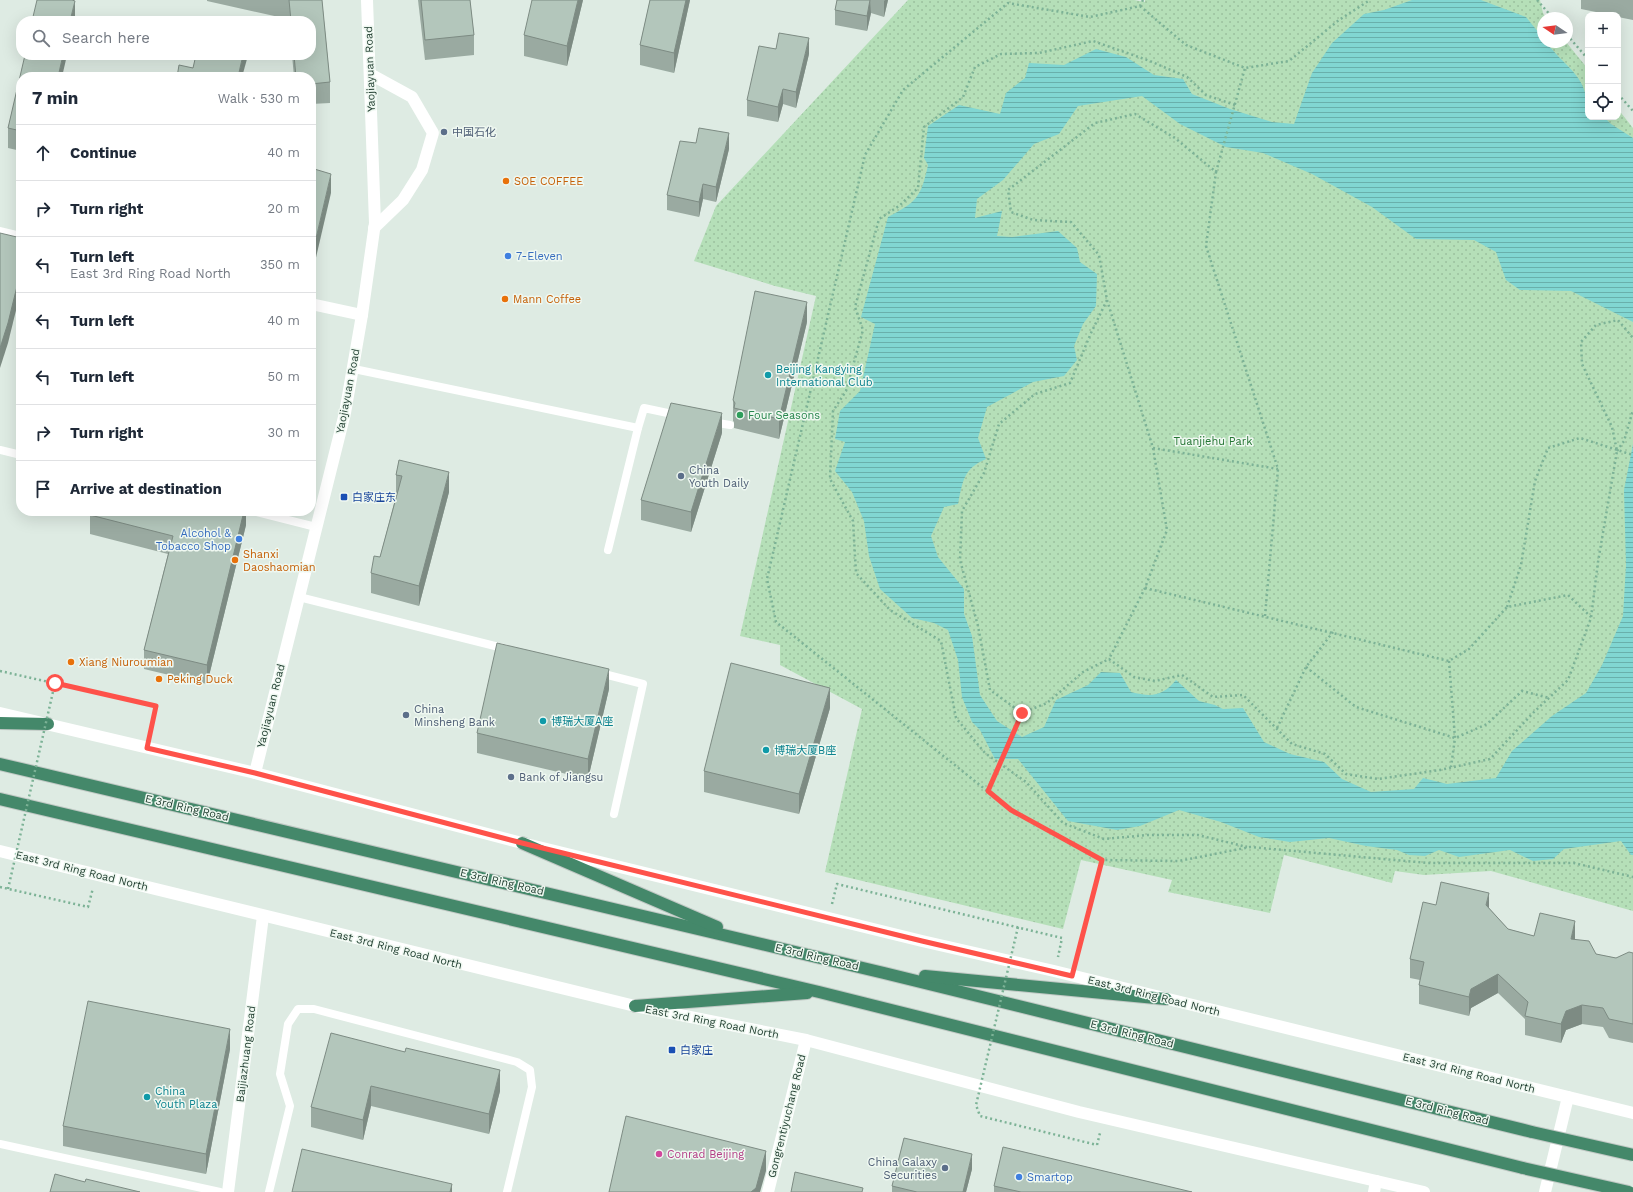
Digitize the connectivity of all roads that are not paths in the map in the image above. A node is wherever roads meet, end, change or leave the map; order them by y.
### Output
1 (367, 0) edge
2 (370, 74) junction
3 (374, 228) junction
4 (0, 233) edge
5 (16, 237) edge
6 (316, 305) edge
7 (362, 315) junction
8 (354, 369) junction
9 (687, 417) edge
10 (702, 420) edge
11 (730, 425) dead end
12 (638, 428) junction
13 (0, 450) edge
14 (16, 454) edge
15 (272, 516) edge
16 (316, 527) junction
17 (608, 550) dead end
18 (299, 597) junction
19 (513, 651) edge
20 (590, 670) edge
21 (0, 713) edge
22 (0, 723) edge
23 (48, 724) junction
24 (0, 764) edge
25 (255, 773) junction
26 (0, 799) edge
27 (614, 814) dead end
28 (522, 843) junction
29 (0, 851) edge
30 (263, 916) junction
31 (746, 940) junction
32 (884, 973) junction
33 (819, 992) junction
34 (1166, 999) junction
35 (635, 1006) junction
36 (806, 1040) junction
37 (1568, 1097) junction
38 (1633, 1113) edge
39 (0, 1144) edge
40 (1633, 1155) edge
41 (1375, 1186) edge
42 (220, 1192) edge
43 (228, 1192) edge
44 (269, 1192) edge
45 (507, 1192) edge
46 (768, 1192) edge
47 (1424, 1192) edge
48 (1545, 1192) edge
49 (1629, 1192) edge

1 - 2 street, Yaojiayuan Road
2 - 3 street, Yaojiayuan Road
2 - 3 street
3 - 7 street, Yaojiayuan Road
4 - 5 street
6 - 7 street
7 - 8 street, Yaojiayuan Road
8 - 12 lane
8 - 16 street, Yaojiayuan Road
9 - 12 lane
10 - 11 lane
12 - 17 lane
13 - 14 lane
15 - 16 lane
16 - 18 street, Yaojiayuan Road
18 - 19 lane
18 - 25 street, Yaojiayuan Road
20 - 27 lane
21 - 23 street, East 3rd Ring Road North
22 - 23 highway
23 - 25 street, East 3rd Ring Road North
24 - 31 highway, E 3rd Ring Road
25 - 28 street, East 3rd Ring Road North
26 - 33 highway
28 - 31 highway
28 - 34 street, East 3rd Ring Road North
29 - 30 street, East 3rd Ring Road North
30 - 35 street, East 3rd Ring Road North
30 - 43 street, Baijiazhuang Road
31 - 32 highway, E 3rd Ring Road
32 - 34 highway
32 - 40 highway, E 3rd Ring Road, bridge
33 - 35 highway
33 - 49 highway, bridge
34 - 37 street, East 3rd Ring Road North
35 - 36 street, East 3rd Ring Road North
36 - 41 street, East 3rd Ring Road North
36 - 46 street, Gongrentiyuchang Road
37 - 38 street, East 3rd Ring Road North
37 - 48 street
39 - 42 lane
41 - 47 street, East 3rd Ring Road North
44 - 45 lane

